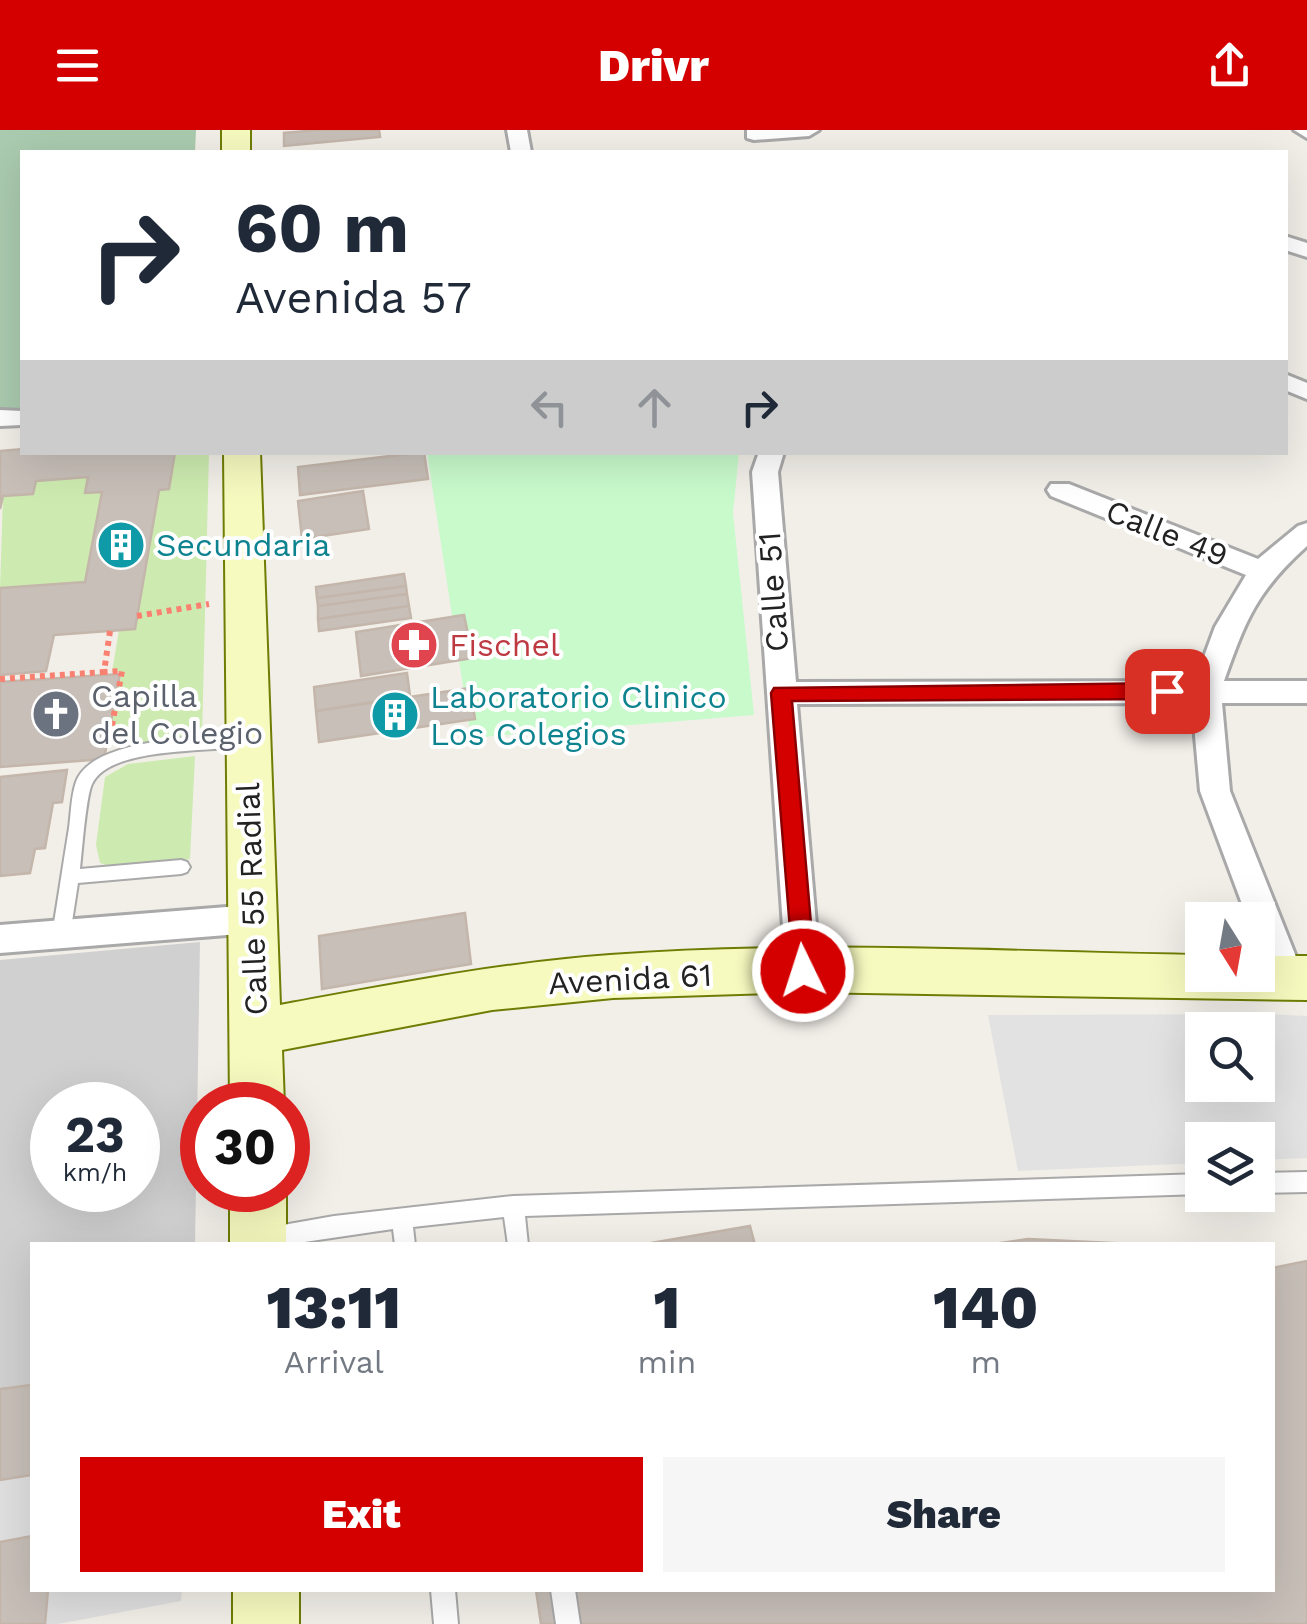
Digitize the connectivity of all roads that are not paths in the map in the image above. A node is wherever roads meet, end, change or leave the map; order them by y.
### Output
1 (809, 130) edge
2 (756, 139) edge
3 (242, 455) edge
4 (771, 455) edge
5 (1060, 490) dead end
6 (1307, 532) edge
7 (1262, 572) junction
8 (1206, 691) junction
9 (1307, 692) edge
10 (781, 693) junction
11 (248, 740) junction
12 (181, 866) dead end
13 (69, 877) junction
14 (252, 920) junction
15 (61, 934) junction
16 (0, 939) edge
17 (803, 971) junction
18 (1297, 978) edge
19 (256, 1032) junction
20 (257, 1082) edge
21 (1307, 1182) edge
22 (1275, 1183) edge
23 (1185, 1185) edge
24 (513, 1206) junction
25 (402, 1220) junction
26 (258, 1225) edge
27 (405, 1242) edge
28 (518, 1242) edge
29 (266, 1592) edge
30 (443, 1592) edge
31 (563, 1592) edge
32 (266, 1624) edge
33 (446, 1624) edge
34 (568, 1624) edge

1 - 2 street
3 - 11 main road, Calle 55 Radial
4 - 10 street, Calle 51
5 - 7 street, Calle 49
6 - 7 street
7 - 8 street, Calle 49
8 - 9 street
8 - 10 street
8 - 18 street, Calle 49
10 - 17 street, Calle 51
11 - 13 lane
11 - 14 main road, Calle 55 Radial
12 - 13 lane
13 - 15 lane
14 - 15 street
14 - 19 main road, Calle 55 Radial
15 - 16 street
17 - 18 main road, Avenida 61
17 - 19 main road, Avenida 61
19 - 20 main road, Calle 55 Radial
21 - 22 lane
23 - 24 lane
24 - 25 lane
24 - 28 lane
25 - 26 lane
25 - 27 lane
29 - 32 main road
30 - 33 lane
31 - 34 lane

